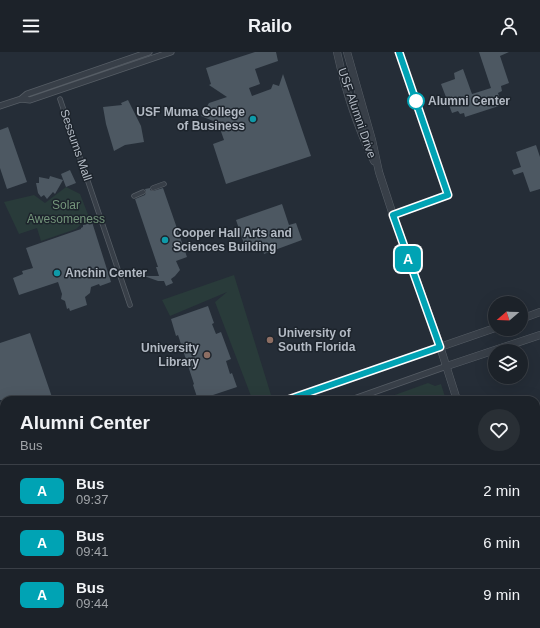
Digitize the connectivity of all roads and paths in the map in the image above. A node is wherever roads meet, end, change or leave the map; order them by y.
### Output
1 (149, 52) edge
2 (171, 52) edge
3 (337, 52) edge
4 (348, 52) edge
5 (21, 99) junction
6 (60, 99) dead end
7 (0, 106) edge
8 (379, 172) junction
9 (164, 184) dead end
10 (153, 188) dead end
11 (143, 192) dead end
12 (134, 196) dead end
13 (130, 305) dead end
14 (540, 312) edge
15 (528, 316) edge
16 (488, 330) edge
17 (540, 335) edge
18 (440, 347) junction
19 (447, 366) junction
20 (298, 396) edge
21 (362, 396) edge
22 (456, 396) edge

1 - 5 street
2 - 5 street
3 - 8 street, USF Alumni Drive
4 - 8 street, USF Alumni Drive
5 - 7 street
6 - 13 street, Sessums Mall
8 - 18 street, USF Alumni Drive
9 - 10 street
11 - 12 street
14 - 15 street
16 - 18 street
17 - 19 street
18 - 19 street, USF Alumni Drive
18 - 20 street
19 - 21 street
19 - 22 street, USF Alumni Drive

